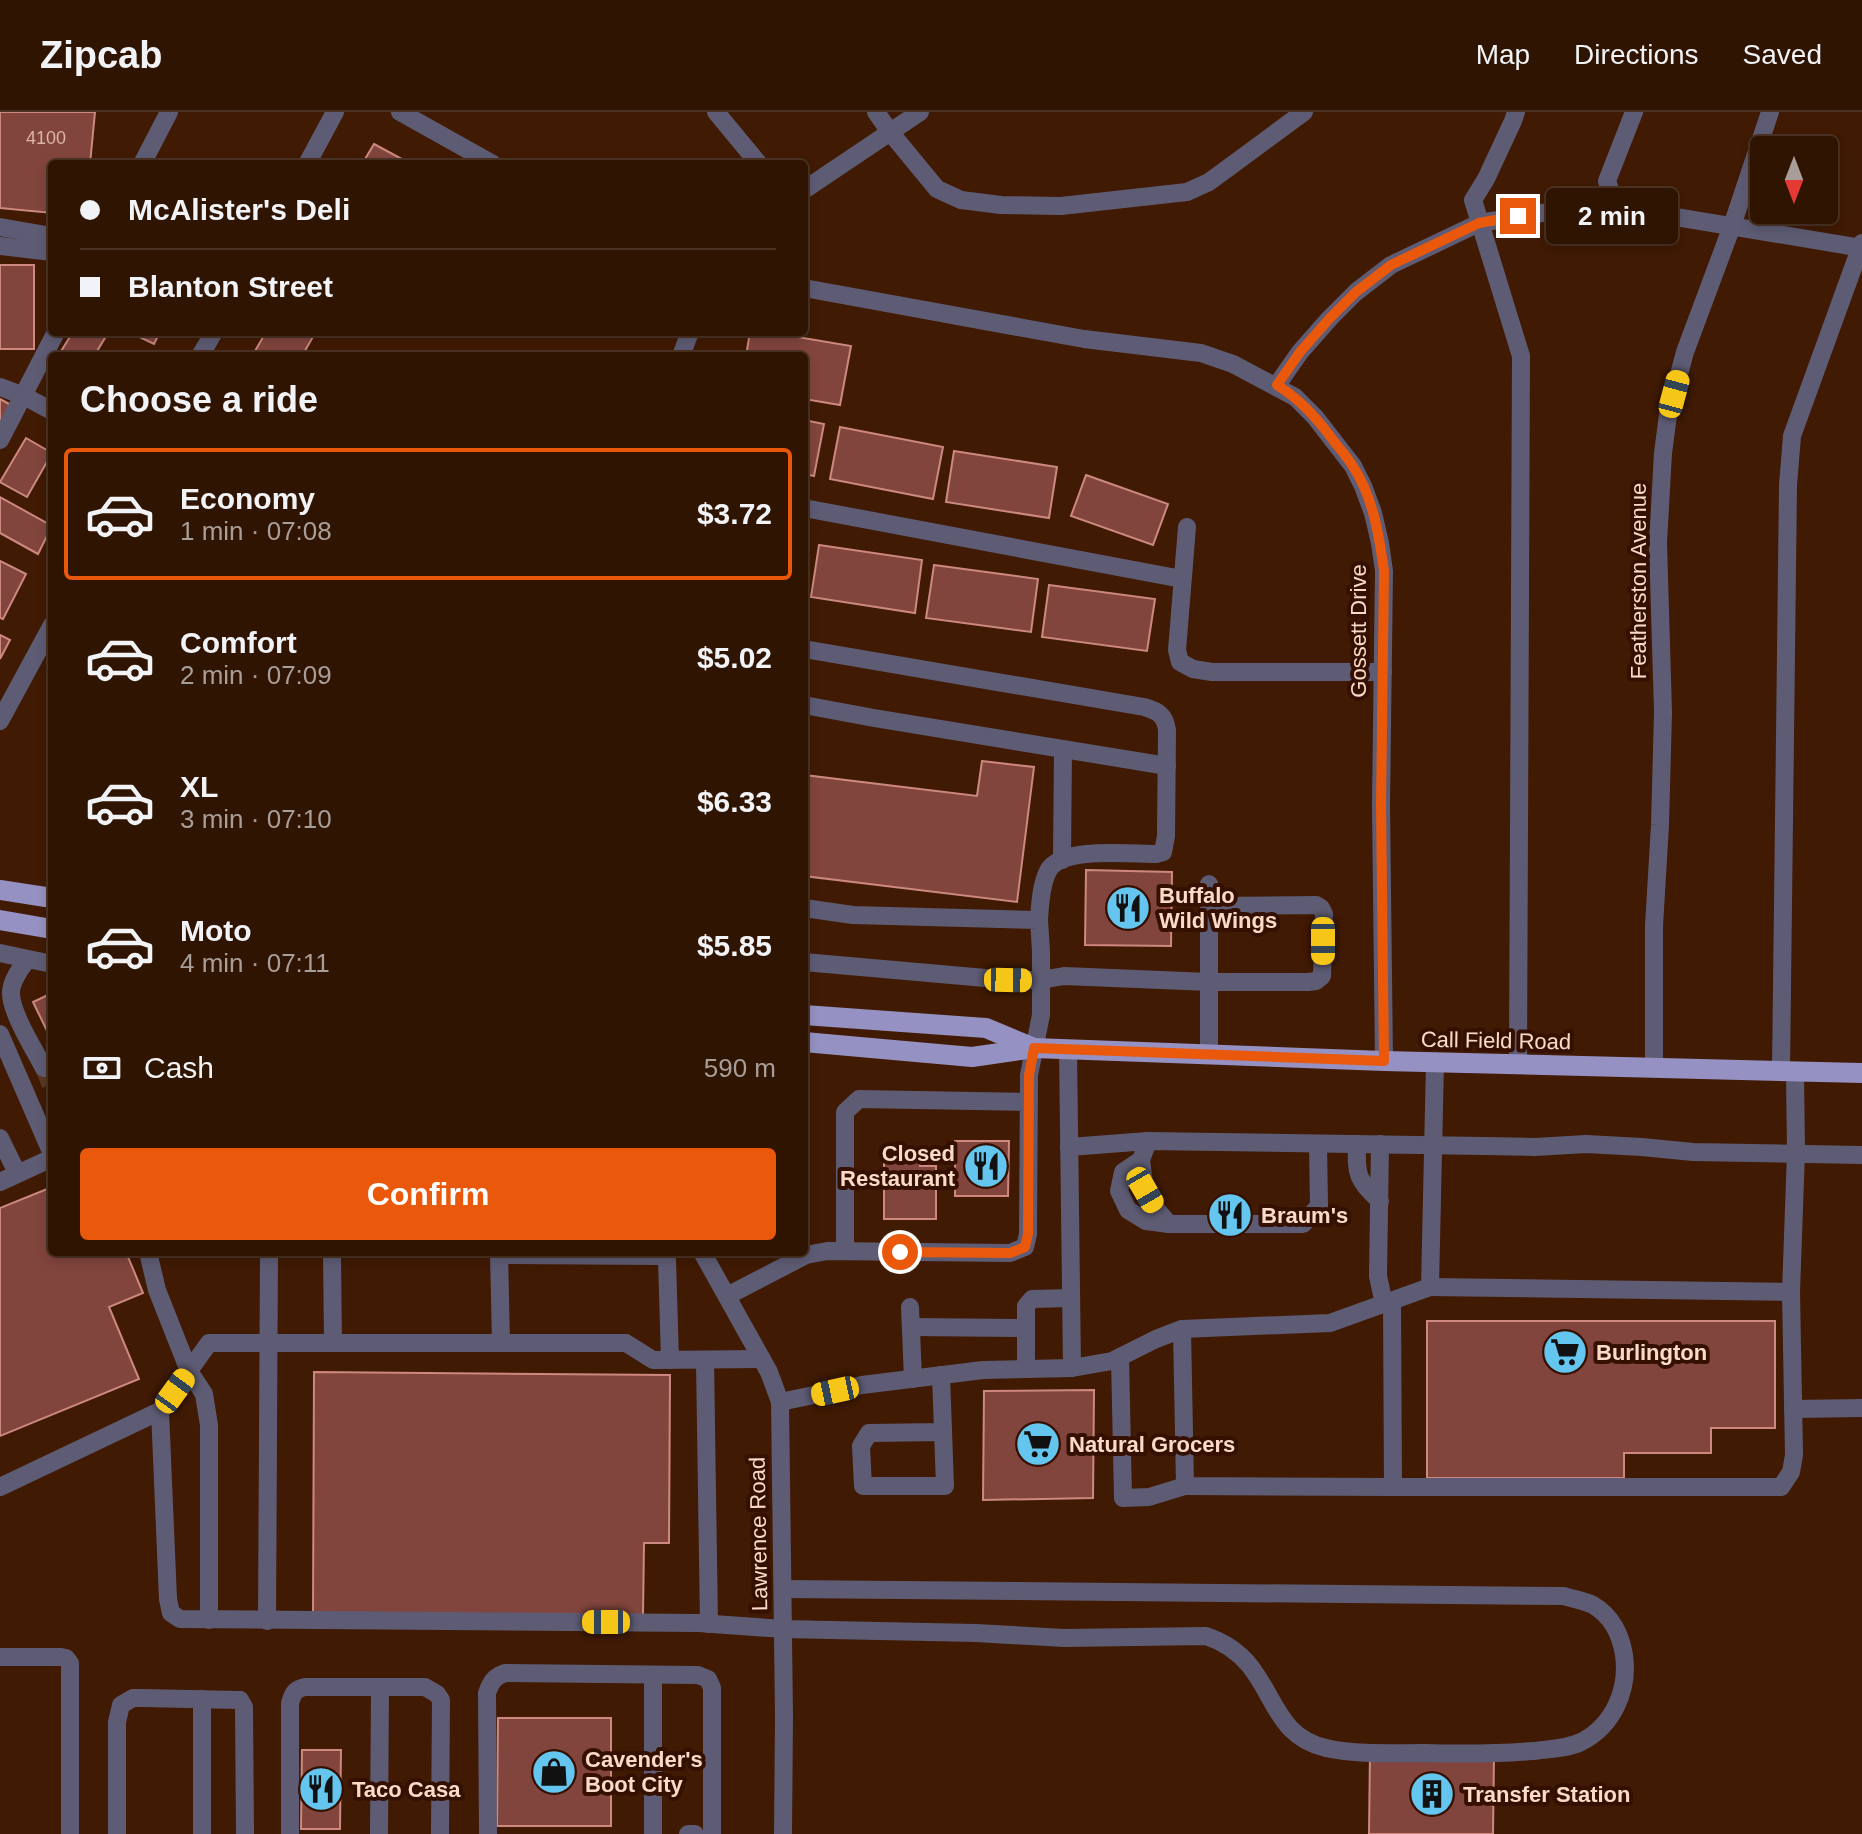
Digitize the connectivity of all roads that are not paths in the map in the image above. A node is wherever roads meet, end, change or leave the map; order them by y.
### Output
1 (169, 112) edge
2 (335, 112) edge
3 (400, 112) edge
4 (716, 112) edge
5 (876, 112) edge
6 (920, 112) edge
7 (1304, 112) edge
8 (1516, 112) edge
9 (1634, 112) edge
10 (1770, 112) edge
11 (890, 132) junction
12 (144, 160) edge
13 (309, 160) edge
14 (486, 160) edge
15 (756, 160) edge
16 (808, 187) edge
17 (1616, 207) junction
18 (1479, 223) junction
19 (1732, 226) junction
20 (0, 227) edge
21 (48, 235) edge
22 (0, 246) edge
23 (1861, 246) edge
24 (48, 252) edge
25 (808, 289) edge
26 (54, 336) edge
27 (1277, 385) junction
28 (0, 387) edge
29 (24, 396) junction
30 (48, 409) edge
31 (0, 440) edge
32 (808, 509) edge
33 (1187, 527) dead end
34 (1182, 579) junction
35 (48, 632) edge
36 (808, 650) edge
37 (1383, 672) junction
38 (808, 706) edge
39 (0, 721) edge
40 (1063, 749) junction
41 (1167, 766) junction
42 (1062, 860) junction
43 (1209, 884) dead end
44 (0, 890) edge
45 (48, 897) edge
46 (1209, 906) junction
47 (808, 909) edge
48 (0, 920) edge
49 (1039, 920) junction
50 (48, 928) edge
51 (0, 953) edge
52 (27, 960) junction
53 (808, 962) edge
54 (48, 963) edge
55 (1041, 980) junction
56 (1209, 982) junction
57 (808, 1016) edge
58 (0, 1034) edge
59 (808, 1042) edge
60 (1034, 1048) junction
61 (1068, 1049) junction
62 (1209, 1054) junction
63 (1384, 1061) junction
64 (1435, 1062) junction
65 (1518, 1064) junction
66 (1654, 1067) junction
67 (44, 1068) dead end
68 (1788, 1071) junction
69 (1862, 1073) edge
70 (1029, 1102) junction
71 (0, 1138) edge
72 (1148, 1141) junction
73 (1318, 1144) junction
74 (1357, 1144) junction
75 (1380, 1144) junction
76 (1433, 1145) junction
77 (48, 1147) edge
78 (1069, 1147) junction
79 (1796, 1152) junction
80 (1862, 1155) edge
81 (48, 1158) edge
82 (1141, 1160) junction
83 (9, 1178) edge
84 (1380, 1201) junction
85 (1169, 1224) junction
86 (845, 1251) junction
87 (808, 1255) edge
88 (149, 1256) edge
89 (269, 1256) edge
90 (332, 1256) edge
91 (499, 1256) edge
92 (664, 1256) edge
93 (704, 1256) edge
94 (804, 1256) edge
95 (1430, 1287) junction
96 (1791, 1292) junction
97 (727, 1296) junction
98 (1071, 1298) junction
99 (1388, 1302) junction
100 (910, 1307) dead end
101 (911, 1327) junction
102 (1025, 1328) junction
103 (1182, 1329) junction
104 (269, 1343) junction
105 (333, 1343) junction
106 (501, 1343) junction
107 (1120, 1357) junction
108 (762, 1359) junction
109 (670, 1360) junction
110 (705, 1360) junction
111 (1072, 1368) junction
112 (1026, 1369) junction
113 (189, 1371) junction
114 (941, 1375) junction
115 (913, 1379) junction
116 (780, 1402) junction
117 (1862, 1408) edge
118 (1793, 1409) junction
119 (160, 1411) junction
120 (943, 1432) junction
121 (1185, 1486) junction
122 (0, 1487) edge
123 (1393, 1487) junction
124 (783, 1589) junction
125 (209, 1620) junction
126 (267, 1621) junction
127 (709, 1624) junction
128 (783, 1629) junction
129 (0, 1657) edge
130 (653, 1675) junction
131 (380, 1687) junction
132 (202, 1699) junction
133 (70, 1834) edge
134 (117, 1834) edge
135 (202, 1834) edge
136 (245, 1834) edge
137 (290, 1834) edge
138 (379, 1834) edge
139 (440, 1834) edge
140 (488, 1834) edge
141 (653, 1834) edge
142 (688, 1834) edge
143 (695, 1834) edge
144 (712, 1834) edge
145 (783, 1834) edge

1 - 12 street
2 - 13 street
3 - 14 street
4 - 15 street
5 - 11 street
6 - 11 street
7 - 11 street
8 - 18 street
9 - 17 street
10 - 19 street, Featherston Avenue
11 - 16 street
17 - 18 street
17 - 19 street
18 - 27 street
18 - 65 street
19 - 23 street
19 - 66 street, Featherston Avenue
20 - 21 street
22 - 24 street
23 - 68 street
25 - 27 street, Gossett Drive
26 - 29 street
27 - 37 street, Gossett Drive
28 - 29 street
29 - 30 street
29 - 31 street
32 - 34 street
33 - 34 street
34 - 37 street
35 - 39 street
36 - 41 street
37 - 63 street, Gossett Drive
38 - 40 street
40 - 41 street
40 - 42 street
41 - 42 street
42 - 49 street
43 - 46 street
44 - 45 main road
46 - 56 street
46 - 56 street
47 - 49 street
48 - 50 main road
49 - 55 street
51 - 52 street
52 - 54 street
52 - 67 street
53 - 55 street
55 - 56 street
55 - 60 street
56 - 62 street
57 - 60 main road, Call Field Road
58 - 77 street
59 - 60 main road, Call Field Road
60 - 61 main road, Call Field Road
60 - 70 street
61 - 62 main road, Call Field Road
61 - 78 street
62 - 63 main road, Call Field Road
63 - 64 main road, Call Field Road
64 - 65 main road, Call Field Road
64 - 76 street
65 - 66 main road, Call Field Road
66 - 68 main road, Call Field Road
68 - 69 main road, Call Field Road
68 - 79 street
70 - 86 street
70 - 86 street
71 - 83 street
72 - 73 street
72 - 78 street
72 - 82 street
73 - 74 street
73 - 85 street
74 - 75 street
74 - 84 street
75 - 76 street
75 - 84 street
76 - 79 street
76 - 95 street
78 - 98 street
79 - 80 street
79 - 96 street
81 - 83 street
82 - 85 street
82 - 85 street
84 - 99 street
86 - 87 street
88 - 113 street
89 - 104 street
90 - 105 street
91 - 106 street
92 - 109 street
93 - 97 street, Lawrence Road
94 - 97 street
95 - 96 street
95 - 99 street
96 - 118 street
97 - 108 street, Lawrence Road
98 - 102 street
98 - 111 street
99 - 103 street
99 - 123 street
100 - 101 street
101 - 102 street
101 - 115 street
102 - 112 street
103 - 107 street
103 - 121 street
104 - 105 street
104 - 113 street
104 - 126 street
105 - 106 street
106 - 109 street
107 - 111 street
107 - 121 street
108 - 110 street
108 - 116 street, Lawrence Road
109 - 110 street
110 - 127 street
111 - 112 street
112 - 114 street
113 - 119 street
113 - 125 street
114 - 115 street
114 - 120 street
115 - 116 street
116 - 124 street, Lawrence Road
117 - 118 street
118 - 123 street
119 - 122 street
119 - 125 street
120 - 120 street
121 - 123 street
124 - 128 street, Lawrence Road
124 - 128 street
125 - 126 street
126 - 127 street
127 - 128 street
128 - 145 street, Lawrence Road
129 - 133 street
130 - 140 street
130 - 141 street
130 - 144 street
131 - 137 street
131 - 138 street
131 - 139 street
132 - 134 street
132 - 135 street
132 - 136 street
142 - 143 street

